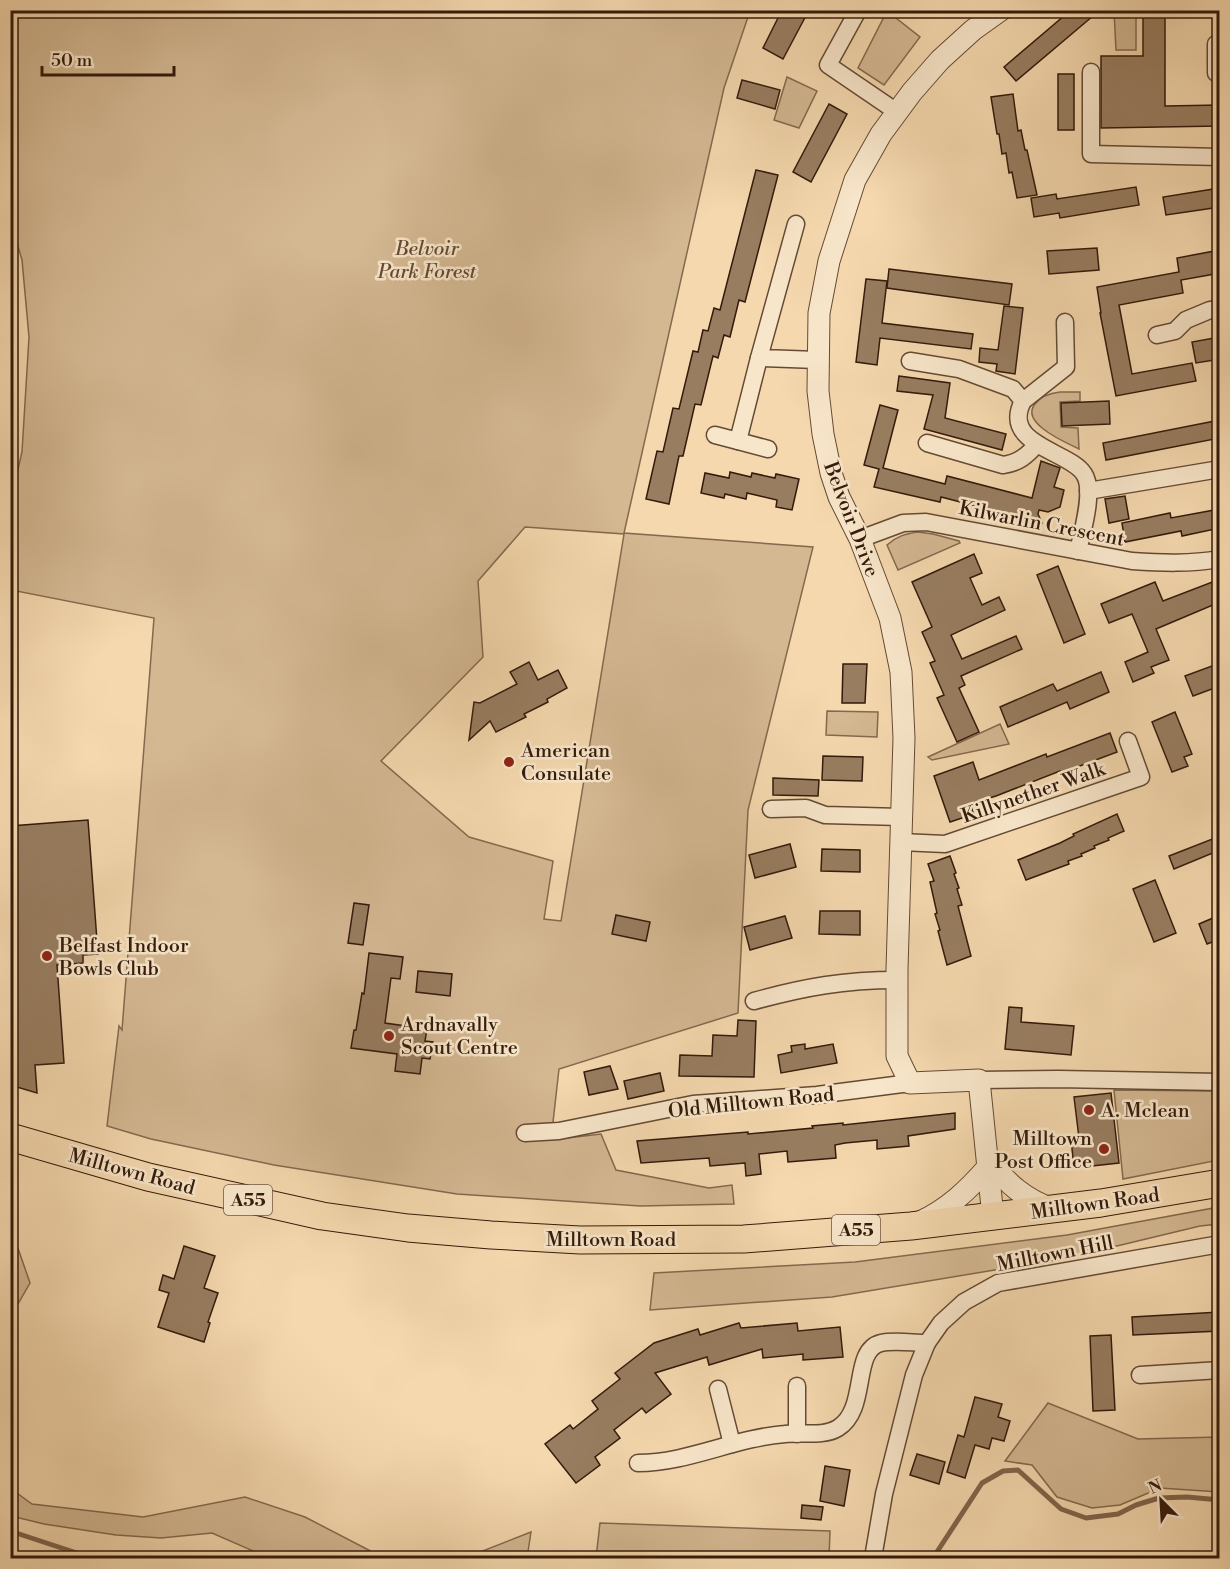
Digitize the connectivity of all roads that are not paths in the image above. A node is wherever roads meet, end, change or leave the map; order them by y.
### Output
1 (1002, 10) edge
2 (856, 14) dead end
3 (1220, 44) edge
4 (1092, 72) dead end
5 (1216, 73) dead end
6 (897, 112) junction
7 (1220, 157) edge
8 (796, 224) dead end
9 (1220, 308) edge
10 (1065, 322) dead end
11 (1157, 335) dead end
12 (759, 358) junction
13 (817, 360) junction
14 (909, 361) dead end
15 (1023, 401) junction
16 (715, 435) dead end
17 (738, 441) junction
18 (927, 443) dead end
19 (1037, 444) junction
20 (768, 449) dead end
21 (1220, 469) edge
22 (1088, 491) junction
23 (860, 539) junction
24 (1078, 551) junction
25 (1220, 559) edge
26 (1128, 741) dead end
27 (771, 809) dead end
28 (901, 817) junction
29 (901, 842) junction
30 (897, 980) junction
31 (754, 1001) dead end
32 (978, 1080) junction
33 (1220, 1082) edge
34 (910, 1083) junction
35 (525, 1133) dead end
36 (10, 1137) edge
37 (988, 1164) junction
38 (1220, 1183) edge
39 (1055, 1209) junction
40 (993, 1217) junction
41 (911, 1226) junction
42 (1220, 1244) edge
43 (927, 1343) junction
44 (1220, 1370) edge
45 (1140, 1375) dead end
46 (797, 1386) dead end
47 (718, 1389) dead end
48 (796, 1434) junction
49 (732, 1444) junction
50 (638, 1462) dead end
51 (873, 1558) edge

1 - 6 street, Belvoir Drive
2 - 6 street
3 - 5 street
4 - 7 street
6 - 13 street, Belvoir Drive
8 - 12 street
9 - 11 street
10 - 15 street
12 - 13 street
12 - 17 street
13 - 23 street, Belvoir Drive
14 - 15 street
15 - 19 street
16 - 17 street
17 - 20 street
18 - 19 street
19 - 22 street
21 - 22 street
22 - 24 street
23 - 24 street, Kilwarlin Crescent
23 - 28 street, Belvoir Drive
24 - 25 street, Kilwarlin Crescent
26 - 29 street, Killynether Walk
27 - 28 street
28 - 29 street, Belvoir Drive
29 - 30 street, Belvoir Drive
30 - 31 street
30 - 34 street, Belvoir Drive
32 - 33 street, Old Milltown Road
32 - 34 street, Old Milltown Road
32 - 37 street
34 - 35 street, Old Milltown Road
36 - 41 highway, Milltown Road / A55
37 - 39 street
37 - 40 street
37 - 41 street
38 - 39 highway, Milltown Road / A55
39 - 40 highway, Milltown Road / A55
40 - 41 highway, Milltown Road / A55
42 - 43 street, Milltown Hill
43 - 48 street
43 - 51 street, Milltown Hill
44 - 45 street
46 - 48 street
47 - 49 street
48 - 49 street
49 - 50 street

